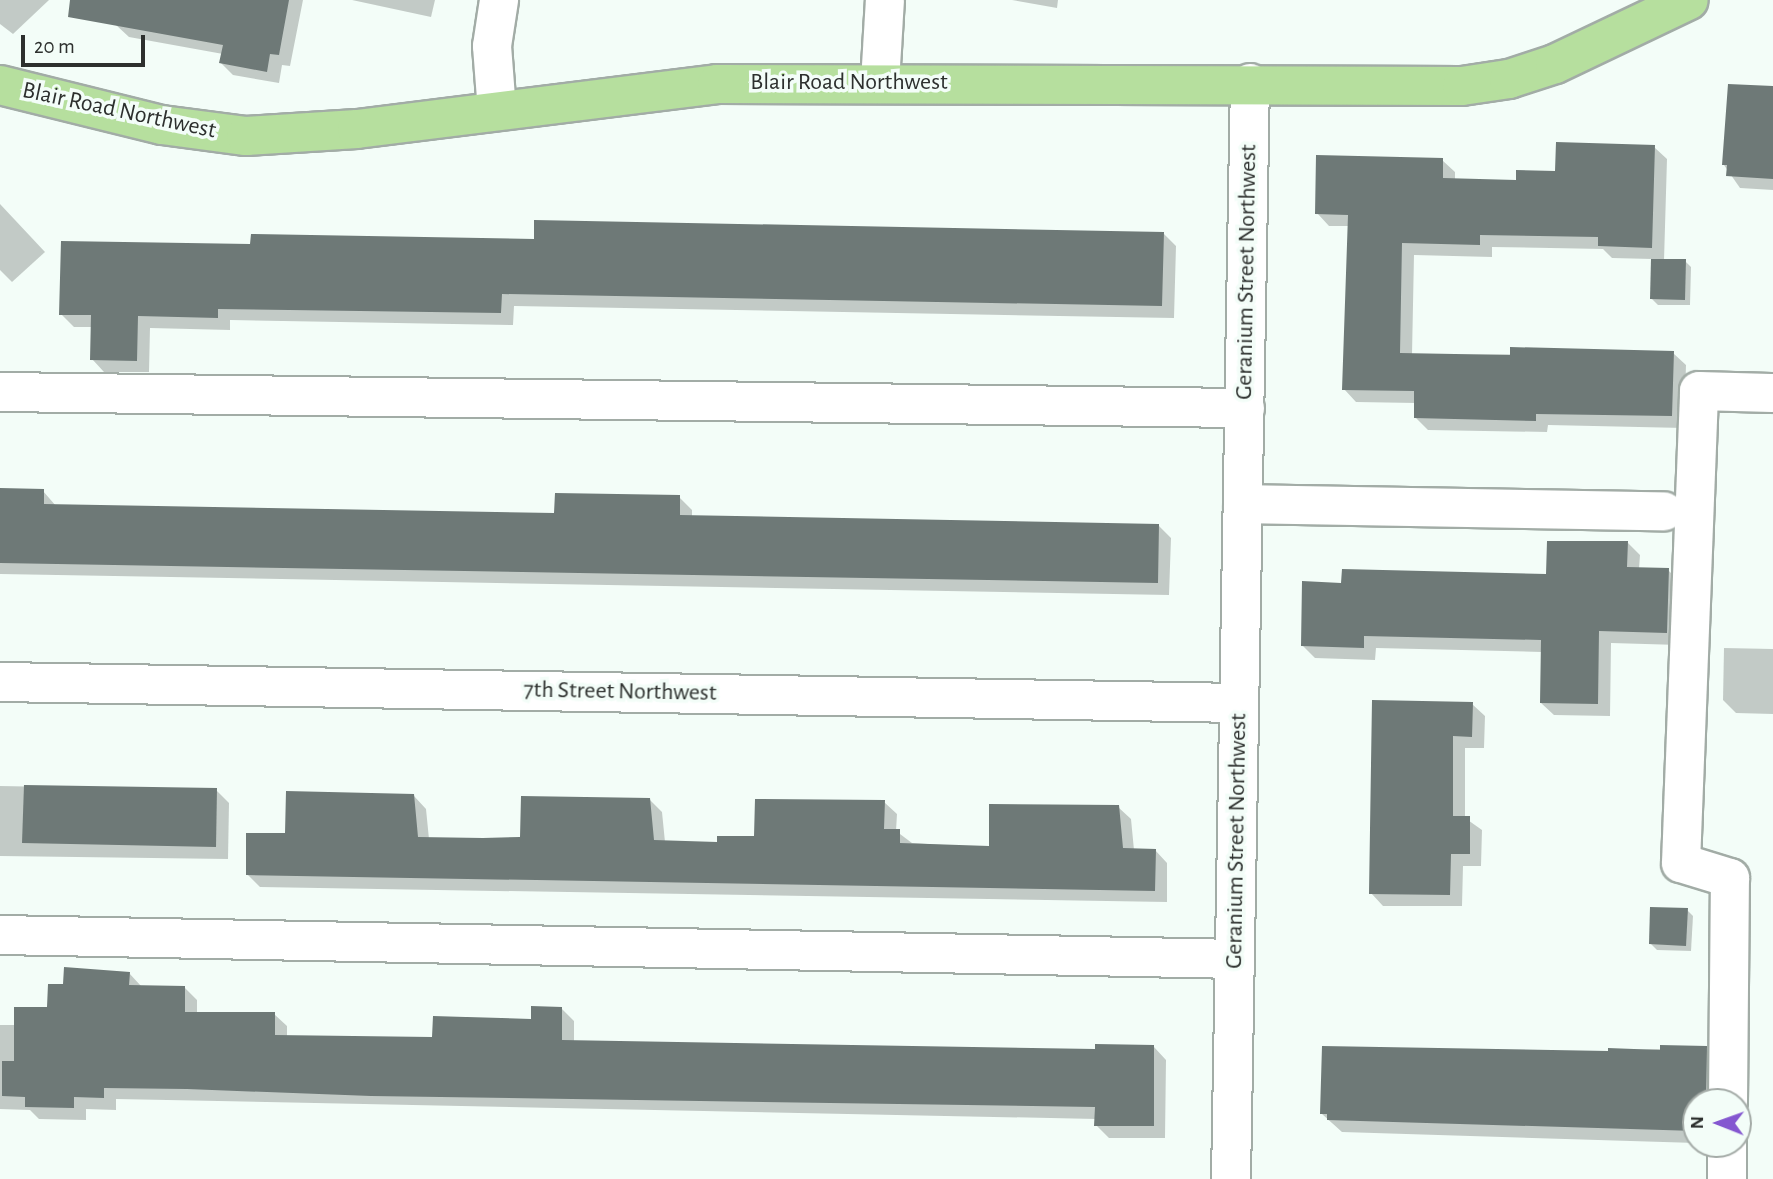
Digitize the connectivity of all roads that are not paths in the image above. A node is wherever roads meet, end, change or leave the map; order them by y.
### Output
1 (499, 0) edge
2 (885, 0) edge
3 (1689, 0) edge
4 (880, 83) junction
5 (1250, 83) junction
6 (0, 85) edge
7 (497, 111) junction
8 (0, 391) edge
9 (1773, 393) edge
10 (1245, 408) junction
11 (1243, 504) junction
12 (1664, 512) dead end
13 (0, 682) edge
14 (1240, 703) junction
15 (0, 935) edge
16 (1235, 959) junction
17 (1728, 1088) edge
18 (1727, 1158) edge
19 (1231, 1179) edge
20 (1727, 1179) edge

1 - 7 street
2 - 4 street
3 - 5 main road, Blair Road Northwest
4 - 5 main road, Blair Road Northwest
4 - 7 main road, Blair Road Northwest
5 - 10 street, Geranium Street Northwest
6 - 7 main road, Blair Road Northwest
8 - 10 street
9 - 17 street
10 - 11 street, Geranium Street Northwest
11 - 12 street
11 - 14 street, Geranium Street Northwest
13 - 14 street, 7th Street Northwest
14 - 16 street, Geranium Street Northwest
15 - 16 street
16 - 19 street, Geranium Street Northwest
18 - 20 street

